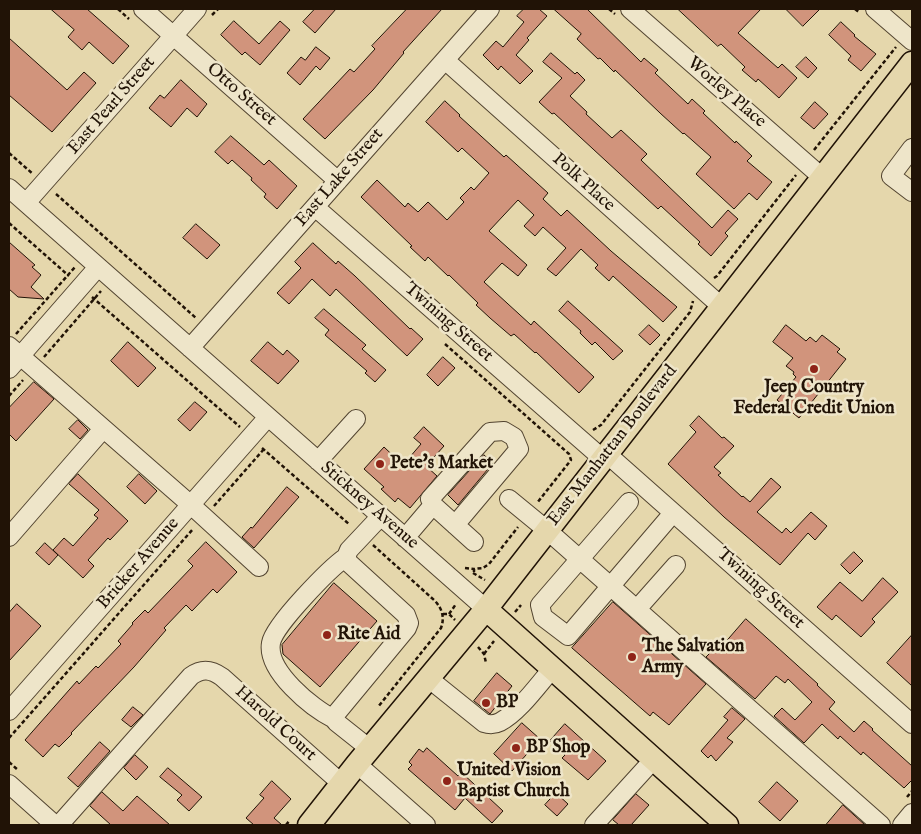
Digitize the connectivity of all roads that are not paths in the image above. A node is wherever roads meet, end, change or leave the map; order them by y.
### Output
1 (143, 9) edge
2 (197, 9) edge
3 (490, 9) edge
4 (623, 12) edge
5 (869, 12) edge
6 (174, 36) junction
7 (904, 43) edge
8 (445, 60) junction
9 (912, 63) edge
10 (912, 148) edge
11 (823, 178) junction
12 (338, 181) junction
13 (9, 188) edge
14 (912, 192) edge
15 (26, 203) junction
16 (315, 207) junction
17 (98, 267) junction
18 (722, 307) junction
19 (190, 348) junction
20 (13, 351) edge
21 (268, 417) junction
22 (356, 419) dead end
23 (103, 429) junction
24 (605, 457) junction
25 (318, 461) junction
26 (509, 499) dead end
27 (629, 502) dead end
28 (432, 506) junction
29 (198, 510) junction
30 (674, 513) junction
31 (381, 516) junction
32 (455, 525) junction
33 (548, 530) junction
34 (9, 537) edge
35 (405, 538) junction
36 (474, 542) dead end
37 (346, 557) junction
38 (579, 558) junction
39 (676, 565) dead end
40 (259, 566) dead end
41 (610, 586) junction
42 (486, 609) junction
43 (637, 609) junction
44 (552, 669) junction
45 (428, 678) junction
46 (9, 711) edge
47 (334, 719) junction
48 (912, 724) edge
49 (363, 756) junction
50 (654, 760) junction
51 (9, 784) edge
52 (342, 784) junction
53 (912, 813) edge
54 (301, 822) edge
55 (55, 825) edge
56 (59, 825) edge
57 (426, 825) edge
58 (594, 825) edge
59 (727, 825) edge
60 (881, 825) edge
61 (902, 825) edge

1 - 6 street, Otto Street
2 - 6 street, East Pearl Street
3 - 8 street, East Lake Street
4 - 11 street, Worley Place
5 - 7 street
6 - 12 street, Otto Street
6 - 15 street, East Pearl Street
8 - 12 street, East Lake Street
8 - 18 street, Polk Place
9 - 11 main road, East Manhattan Boulevard
10 - 14 street
11 - 18 main road, East Manhattan Boulevard
12 - 16 street, East Lake Street
13 - 15 street, Stickney Avenue
15 - 17 street, Stickney Avenue
16 - 19 street, East Lake Street
16 - 24 street, Twining Street
17 - 19 street, Stickney Avenue
17 - 20 street
18 - 24 main road, East Manhattan Boulevard
19 - 21 street, Stickney Avenue
20 - 23 street
21 - 25 street, Stickney Avenue
21 - 29 street, Bricker Avenue
22 - 25 street
23 - 29 street
23 - 34 street
24 - 30 street, Twining Street
24 - 33 main road, East Manhattan Boulevard
25 - 31 street, Stickney Avenue
26 - 33 street
27 - 38 street
28 - 32 street
28 - 32 street
28 - 35 street
29 - 40 street
29 - 46 street, Bricker Avenue
30 - 41 street
30 - 48 street, Twining Street
31 - 35 street, Stickney Avenue
31 - 37 street
32 - 36 street
33 - 38 street
33 - 42 main road, East Manhattan Boulevard
35 - 42 street, Stickney Avenue
37 - 47 street
37 - 47 street
38 - 41 street
38 - 41 street
39 - 43 street
41 - 43 street
42 - 44 main road, Stickney Avenue
42 - 45 main road, East Manhattan Boulevard
43 - 60 street
44 - 45 street
44 - 50 main road, Stickney Avenue
45 - 49 main road, East Manhattan Boulevard
47 - 49 street
49 - 52 main road, East Manhattan Boulevard
49 - 57 street
50 - 58 street
50 - 59 main road, Stickney Avenue
51 - 55 street
52 - 54 main road, East Manhattan Boulevard
52 - 56 street, Harold Court
53 - 61 street

